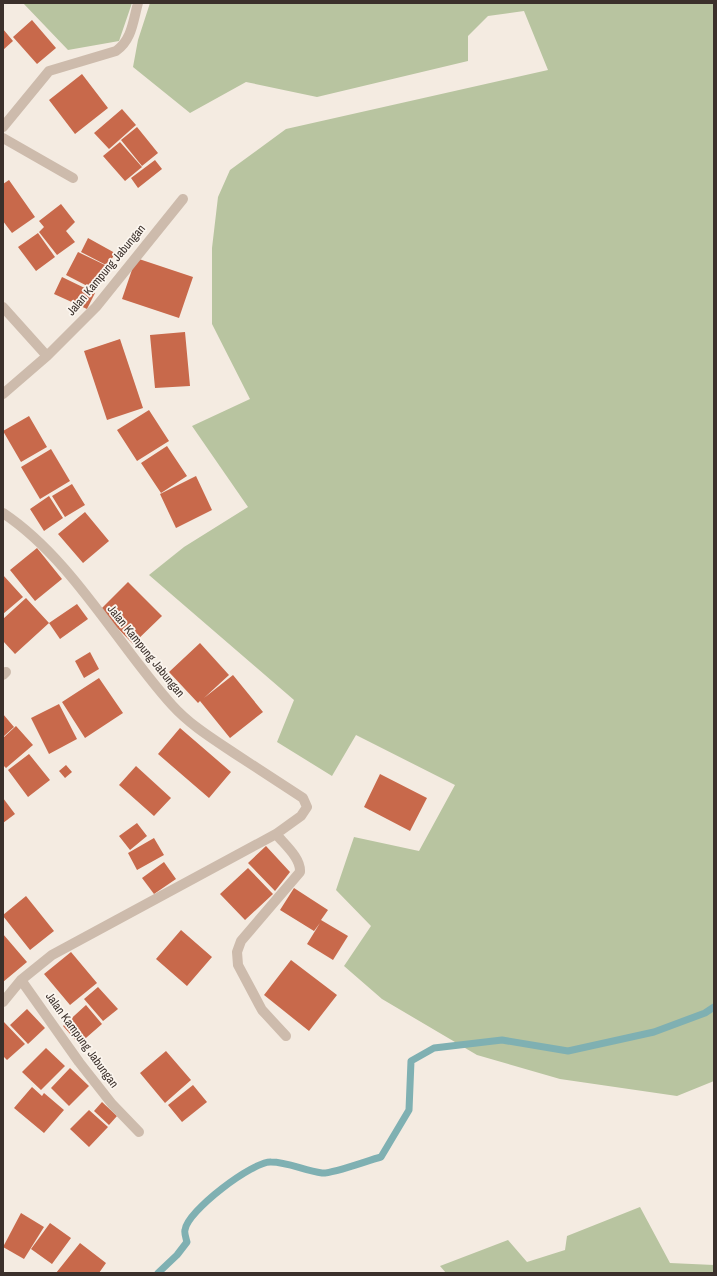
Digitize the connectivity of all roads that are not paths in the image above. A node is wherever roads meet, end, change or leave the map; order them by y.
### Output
1 (138, 3) edge
2 (3, 127) edge
3 (3, 138) edge
4 (73, 178) dead end
5 (182, 199) dead end
6 (3, 307) edge
7 (47, 356) junction
8 (3, 394) edge
9 (3, 513) edge
10 (276, 834) junction
11 (21, 980) junction
12 (3, 1002) edge
13 (286, 1036) dead end
14 (139, 1132) dead end

1 - 2 street
3 - 4 street
5 - 7 street, Jalan Kampung Jabungan
6 - 7 street
7 - 8 street, Jalan Kampung Jabungan
9 - 10 street, Jalan Kampung Jabungan
10 - 11 street, Jalan Kampung Jabungan
10 - 13 street
11 - 12 street, Jalan Kampung Jabungan
11 - 14 street, Jalan Kampung Jabungan

